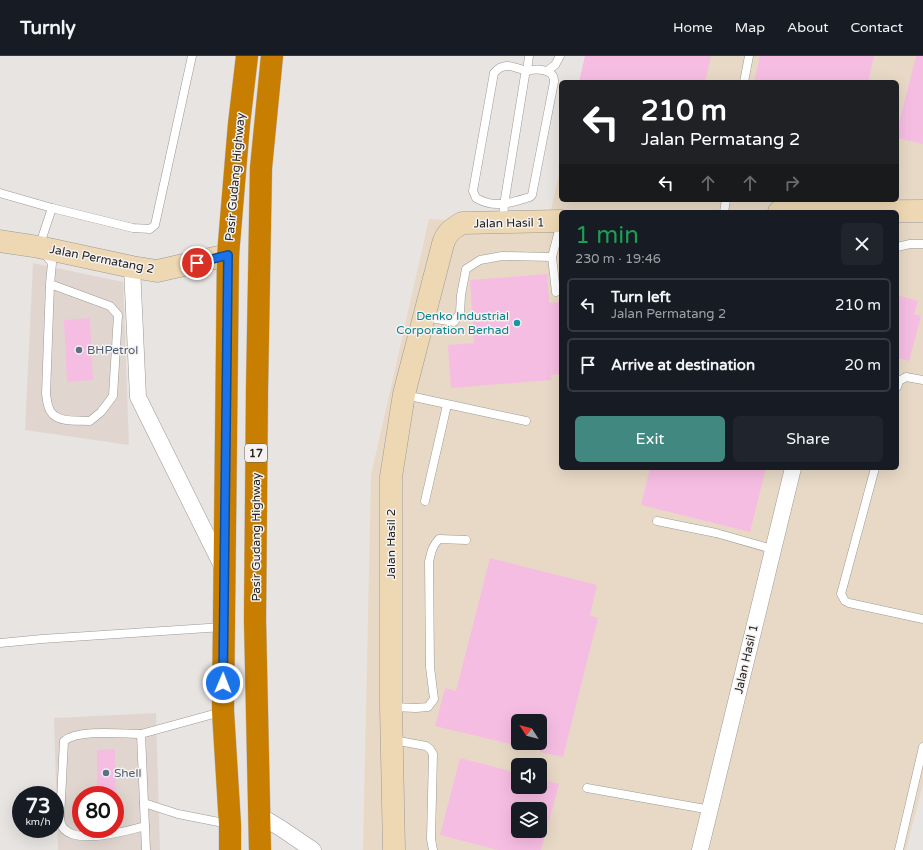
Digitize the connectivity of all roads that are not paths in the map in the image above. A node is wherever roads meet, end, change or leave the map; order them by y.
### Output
1 (192, 56) edge
2 (247, 56) edge
3 (272, 56) edge
4 (529, 56) edge
5 (560, 56) edge
6 (749, 56) edge
7 (527, 71) junction
8 (547, 71) junction
9 (744, 80) edge
10 (0, 193) edge
11 (52, 208) junction
12 (899, 211) edge
13 (923, 211) edge
14 (504, 214) junction
15 (559, 222) edge
16 (559, 230) edge
17 (0, 241) edge
18 (443, 244) joint
19 (923, 244) edge
20 (39, 247) junction
21 (899, 247) edge
22 (228, 255) junction
23 (552, 257) junction
24 (132, 267) junction
25 (50, 284) junction
26 (556, 292) dead end
27 (424, 317) junction
28 (923, 380) edge
29 (899, 381) edge
30 (404, 394) junction
31 (447, 405) junction
32 (526, 421) dead end
33 (792, 470) edge
34 (874, 470) edge
35 (425, 501) dead end
36 (657, 521) dead end
37 (466, 540) dead end
38 (772, 549) junction
39 (224, 570) junction
40 (923, 619) edge
41 (225, 627) junction
42 (0, 643) edge
43 (392, 706) junction
44 (223, 712) junction
45 (141, 734) junction
46 (392, 740) junction
47 (923, 747) edge
48 (587, 788) dead end
49 (144, 803) junction
50 (711, 810) junction
51 (259, 815) junction
52 (230, 824) junction
53 (145, 826) junction
54 (146, 850) edge
55 (230, 850) edge
56 (260, 850) edge
57 (313, 850) edge
58 (394, 850) edge
59 (433, 850) edge
60 (700, 850) edge
61 (899, 850) edge

1 - 11 lane
2 - 22 highway, Pasir Gudang Highway
3 - 51 highway, Pasir Gudang Highway / 17
4 - 7 lane
5 - 8 lane
6 - 9 lane
7 - 8 lane
7 - 14 lane
7 - 14 lane
8 - 14 lane
10 - 11 lane
11 - 20 lane
12 - 13 street
14 - 15 street, Jalan Hasil 1
14 - 18 street, Jalan Hasil 1
16 - 23 lane
17 - 20 street, Jalan Permatang 2
18 - 27 street, Jalan Hasil 2
19 - 21 lane
20 - 24 street, Jalan Permatang 2
20 - 25 lane
22 - 24 street, Jalan Permatang 2
22 - 39 highway, Pasir Gudang Highway
23 - 26 lane
23 - 27 lane
24 - 39 street
25 - 25 lane
27 - 30 street, Jalan Hasil 2
28 - 29 lane
30 - 31 lane
30 - 43 street, Jalan Hasil 2
31 - 32 lane
31 - 35 lane
33 - 38 street, Jalan Hasil 1
34 - 40 lane
36 - 38 lane
37 - 43 lane
38 - 50 street, Jalan Hasil 1
39 - 41 highway, Pasir Gudang Highway
41 - 42 lane
41 - 44 highway, Pasir Gudang Highway
43 - 46 street, Jalan Hasil 2
44 - 45 lane
44 - 52 highway, Pasir Gudang Highway
45 - 49 lane
45 - 53 lane
46 - 58 street, Jalan Hasil 2
46 - 59 lane
47 - 61 lane
48 - 50 lane
49 - 52 lane
49 - 53 lane
50 - 60 street, Jalan Hasil 1
51 - 56 highway, Pasir Gudang Highway / 17
51 - 57 street
52 - 55 highway, Pasir Gudang Highway
53 - 54 lane

